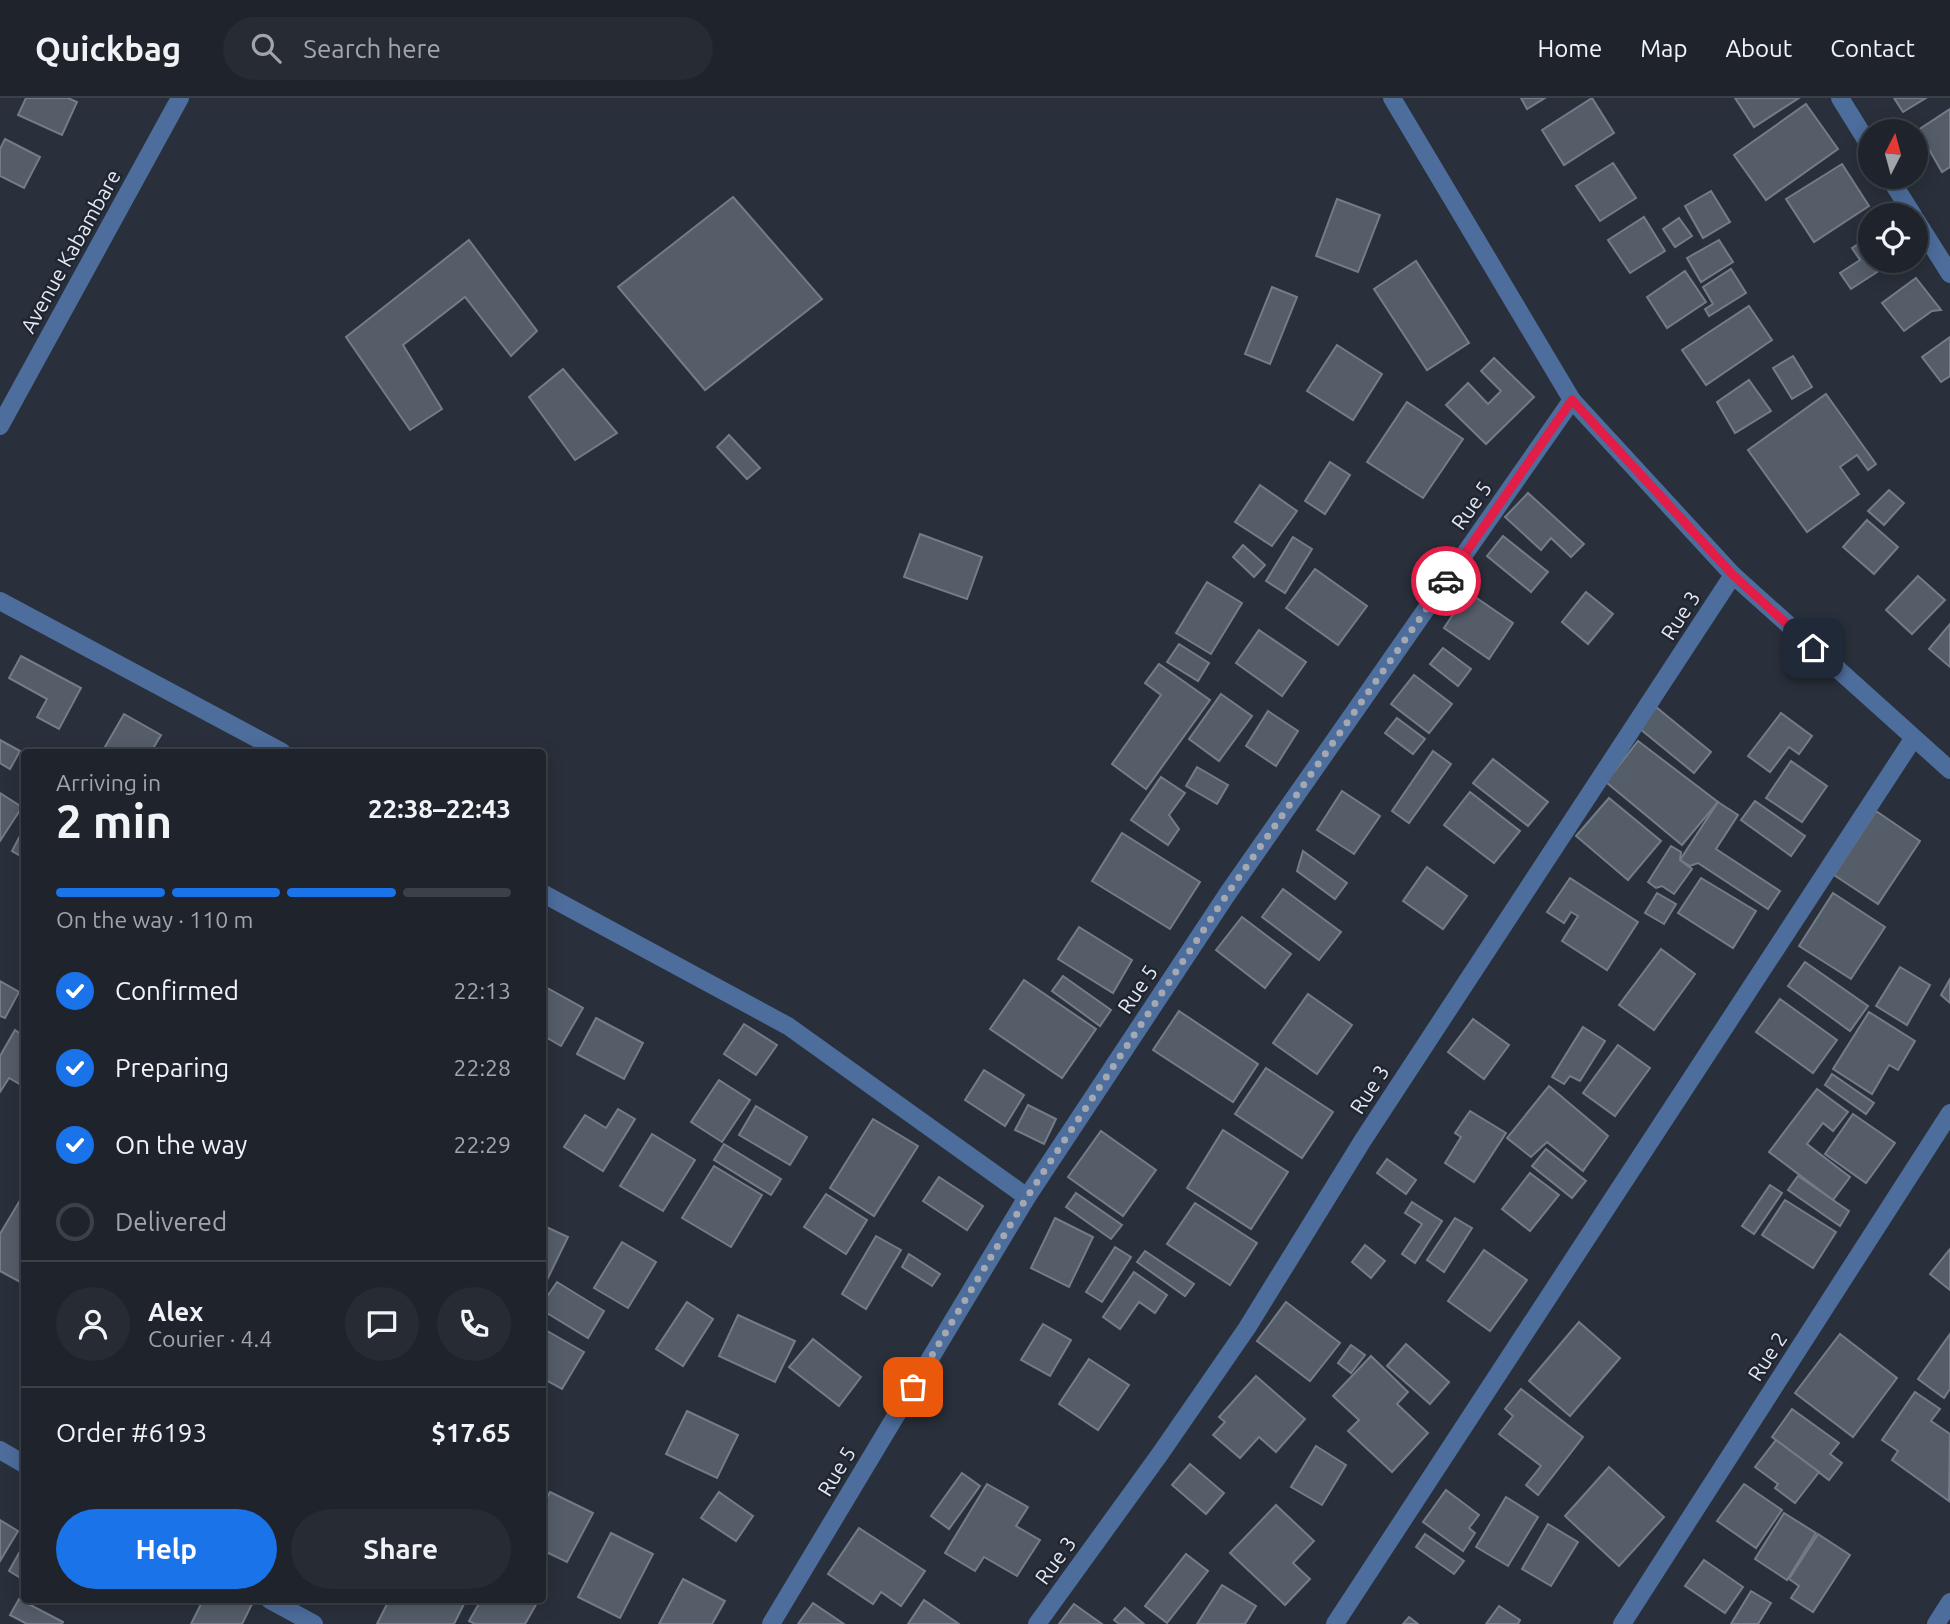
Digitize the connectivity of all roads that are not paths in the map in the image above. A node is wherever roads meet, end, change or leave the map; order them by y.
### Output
1 (180, 98) edge
2 (1392, 98) edge
3 (1840, 98) edge
4 (1858, 127) edge
5 (1928, 239) edge
6 (1950, 274) edge
7 (1572, 400) junction
8 (0, 426) edge
9 (1733, 575) junction
10 (0, 601) edge
11 (1913, 739) junction
12 (276, 749) edge
13 (1950, 770) edge
14 (546, 895) edge
15 (1950, 1113) edge
16 (1027, 1197) junction
17 (0, 1450) edge
18 (21, 1462) edge
19 (1950, 1602) edge
20 (276, 1603) edge
21 (314, 1624) edge
22 (771, 1624) edge
23 (1037, 1624) edge
24 (1335, 1624) edge
25 (1622, 1624) edge
26 (1936, 1624) edge

1 - 8 street, Avenue Kabambare
2 - 7 street
3 - 4 street
5 - 6 street
7 - 9 street
7 - 16 street, Rue 5
9 - 11 street
9 - 23 street, Rue 3
10 - 12 street
11 - 13 street
11 - 24 street
14 - 16 street
15 - 25 street, Rue 2
16 - 22 street, Rue 5
17 - 18 street
19 - 26 street
20 - 21 street

